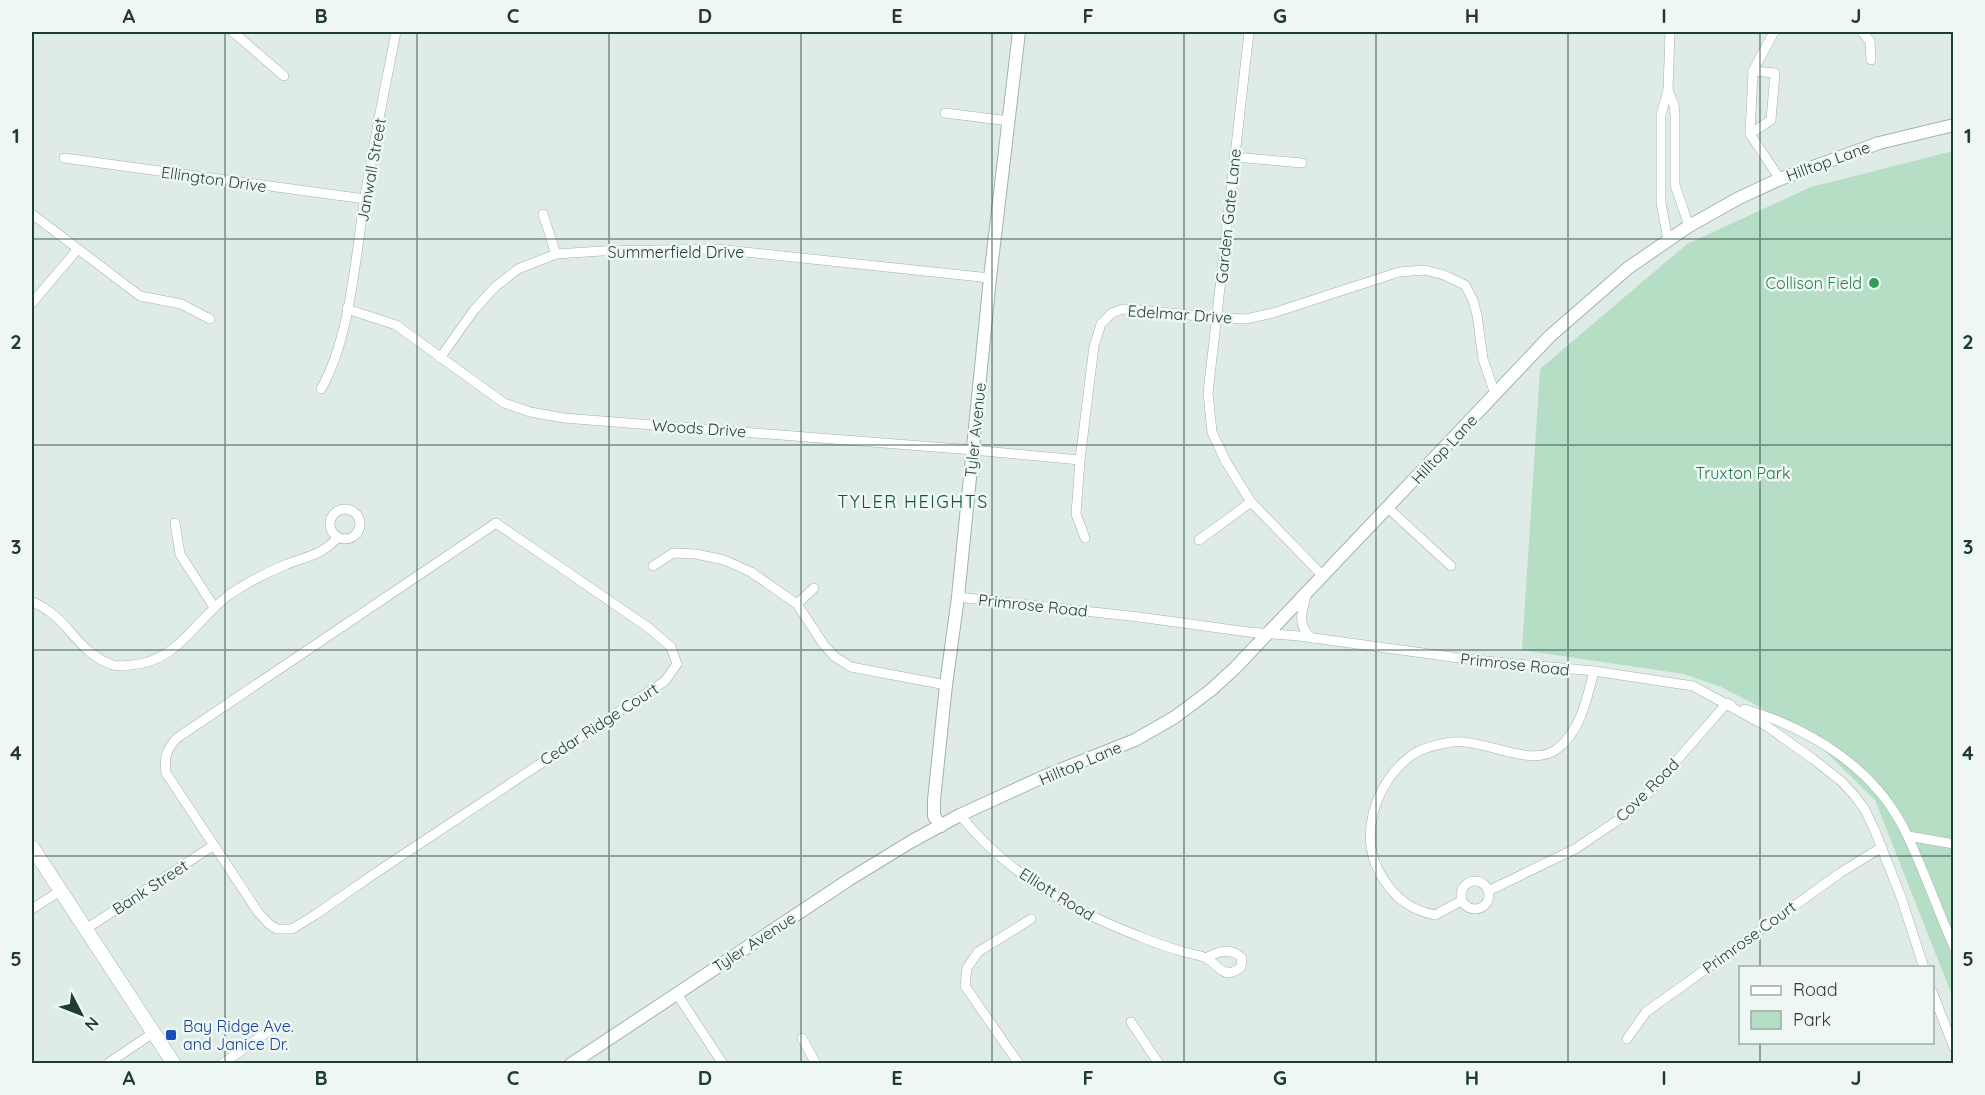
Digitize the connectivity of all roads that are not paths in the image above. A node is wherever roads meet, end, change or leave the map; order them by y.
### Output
1 (233, 32) edge
2 (396, 32) edge
3 (1019, 32) edge
4 (1249, 32) edge
5 (1670, 32) edge
6 (1774, 32) edge
7 (1862, 32) edge
8 (1871, 60) dead end
9 (1753, 71) junction
10 (284, 76) dead end
11 (1668, 90) junction
12 (945, 113) dead end
13 (1010, 121) junction
14 (1953, 125) edge
15 (1750, 134) junction
16 (1234, 157) junction
17 (64, 158) dead end
18 (1302, 163) dead end
19 (1780, 178) junction
20 (365, 199) junction
21 (32, 214) edge
22 (543, 214) dead end
23 (1689, 226) junction
24 (1668, 240) junction
25 (77, 250) junction
26 (556, 254) junction
27 (990, 278) junction
28 (32, 303) edge
29 (347, 309) junction
30 (1217, 318) junction
31 (210, 319) dead end
32 (440, 357) junction
33 (321, 389) dead end
34 (1495, 394) junction
35 (973, 450) junction
36 (1080, 460) junction
37 (1251, 502) junction
38 (1388, 508) junction
39 (175, 523) dead end
40 (337, 538) dead end
41 (1085, 538) dead end
42 (1199, 540) dead end
43 (1451, 566) dead end
44 (653, 567) dead end
45 (1323, 576) junction
46 (814, 588) dead end
47 (1308, 592) junction
48 (958, 597) junction
49 (32, 602) edge
50 (797, 604) junction
51 (214, 607) junction
52 (1268, 634) junction
53 (1314, 639) junction
54 (1594, 671) junction
55 (946, 685) junction
56 (1727, 704) junction
57 (960, 815) junction
58 (941, 826) junction
59 (1908, 836) junction
60 (1953, 844) edge
61 (214, 845) junction
62 (32, 847) edge
63 (1882, 847) junction
64 (60, 891) junction
65 (1488, 891) junction
66 (1461, 901) junction
67 (32, 909) edge
68 (1031, 918) dead end
69 (86, 930) junction
70 (1953, 947) edge
71 (1206, 958) dead end
72 (1923, 966) edge
73 (677, 994) junction
74 (1934, 996) edge
75 (1131, 1022) dead end
76 (273, 1028) dead end
77 (153, 1033) junction
78 (802, 1038) dead end
79 (1627, 1039) dead end
80 (1953, 1048) edge
81 (107, 1064) edge
82 (174, 1064) edge
83 (222, 1064) edge
84 (571, 1064) edge
85 (723, 1064) edge
86 (816, 1064) edge
87 (1019, 1064) edge
88 (1159, 1064) edge

1 - 10 street
2 - 20 street, Janwall Street
3 - 13 street, Tyler Avenue
4 - 16 street, Garden Gate Lane
5 - 11 street
6 - 9 street
7 - 8 street
9 - 15 street
9 - 15 street
11 - 23 street
11 - 24 street
12 - 13 street
13 - 27 street, Tyler Avenue
14 - 19 street, Hilltop Lane
15 - 19 street
16 - 18 street
16 - 30 street, Garden Gate Lane
17 - 20 street, Ellington Drive
19 - 23 street, Hilltop Lane
20 - 29 street, Janwall Street
21 - 25 street
22 - 26 street
23 - 24 street, Hilltop Lane
24 - 34 street, Hilltop Lane
25 - 28 street
25 - 31 street
26 - 27 street, Summerfield Drive
26 - 32 street, Summerfield Drive
27 - 35 street, Tyler Avenue
29 - 32 street, Woods Drive
29 - 33 street, Janwall Street
30 - 34 street, Edelmar Drive
30 - 36 street, Edelmar Drive
30 - 37 street, Garden Gate Lane
32 - 35 street, Woods Drive
34 - 38 street, Hilltop Lane
35 - 36 street, Woods Drive
35 - 48 street, Tyler Avenue
36 - 41 street, Edelmar Drive
37 - 42 street
37 - 45 street, Garden Gate Lane
38 - 43 street
38 - 45 street, Hilltop Lane
39 - 51 street
40 - 51 street
44 - 50 street
45 - 47 street, Hilltop Lane
46 - 50 street
47 - 52 street, Hilltop Lane
47 - 53 street
48 - 52 street, Primrose Road
48 - 55 street, Tyler Avenue
49 - 51 street
50 - 55 street
52 - 53 street, Primrose Road
52 - 57 street, Hilltop Lane
53 - 54 street, Primrose Road
54 - 56 street, Primrose Road
54 - 66 street
55 - 58 street, Tyler Avenue
56 - 59 street
56 - 63 street, Primrose Road
56 - 65 street, Cove Road
57 - 58 street, Tyler Avenue
57 - 71 street, Elliott Road
58 - 73 street, Tyler Avenue
59 - 60 street
59 - 70 street
61 - 61 street, Cedar Ridge Court
61 - 69 street, Bank Street
62 - 64 main road
63 - 72 street, Primrose Road
63 - 79 street, Primrose Court
64 - 67 street
64 - 69 main road
65 - 66 street
65 - 66 street
68 - 87 street
69 - 77 main road
73 - 84 street, Tyler Avenue
73 - 85 street
74 - 80 street
75 - 88 street
76 - 83 street
77 - 81 street
77 - 82 main road
78 - 86 street

